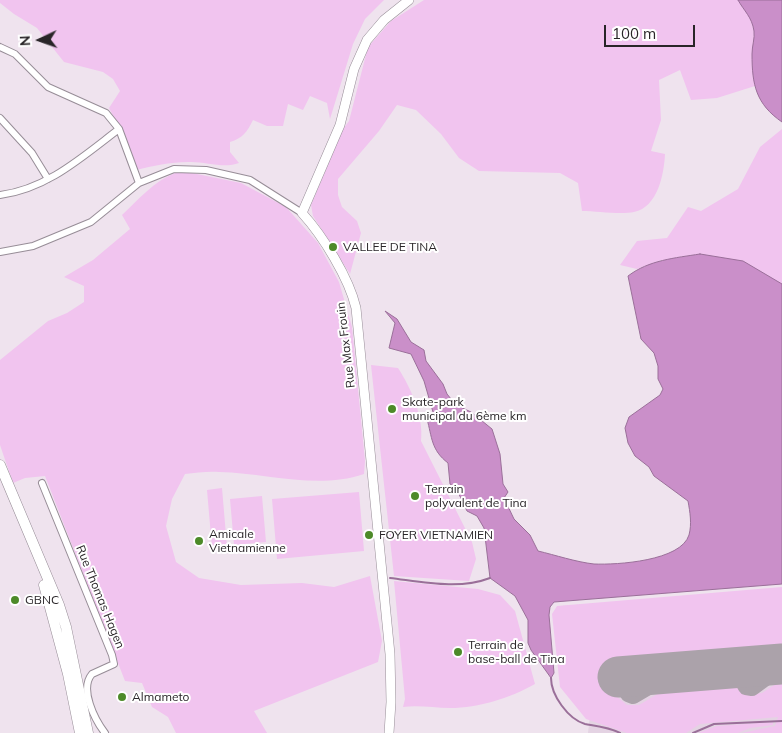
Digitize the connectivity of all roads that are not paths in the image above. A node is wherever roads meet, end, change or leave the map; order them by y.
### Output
1 (409, 0) edge
2 (0, 47) edge
3 (0, 118) edge
4 (118, 129) junction
5 (48, 179) junction
6 (139, 183) junction
7 (0, 195) edge
8 (302, 214) junction
9 (0, 252) edge
10 (0, 465) edge
11 (42, 483) dead end
12 (25, 525) junction
13 (80, 733) edge
14 (88, 733) edge
15 (105, 733) edge
16 (388, 733) edge

1 - 8 street
2 - 4 street
3 - 5 street
4 - 5 street
4 - 6 street
5 - 7 street
6 - 8 street
6 - 9 street
8 - 16 street, Rue Max Frouin
10 - 12 main road
11 - 15 street, Rue Thomas Hagen
12 - 13 main road
12 - 14 main road

